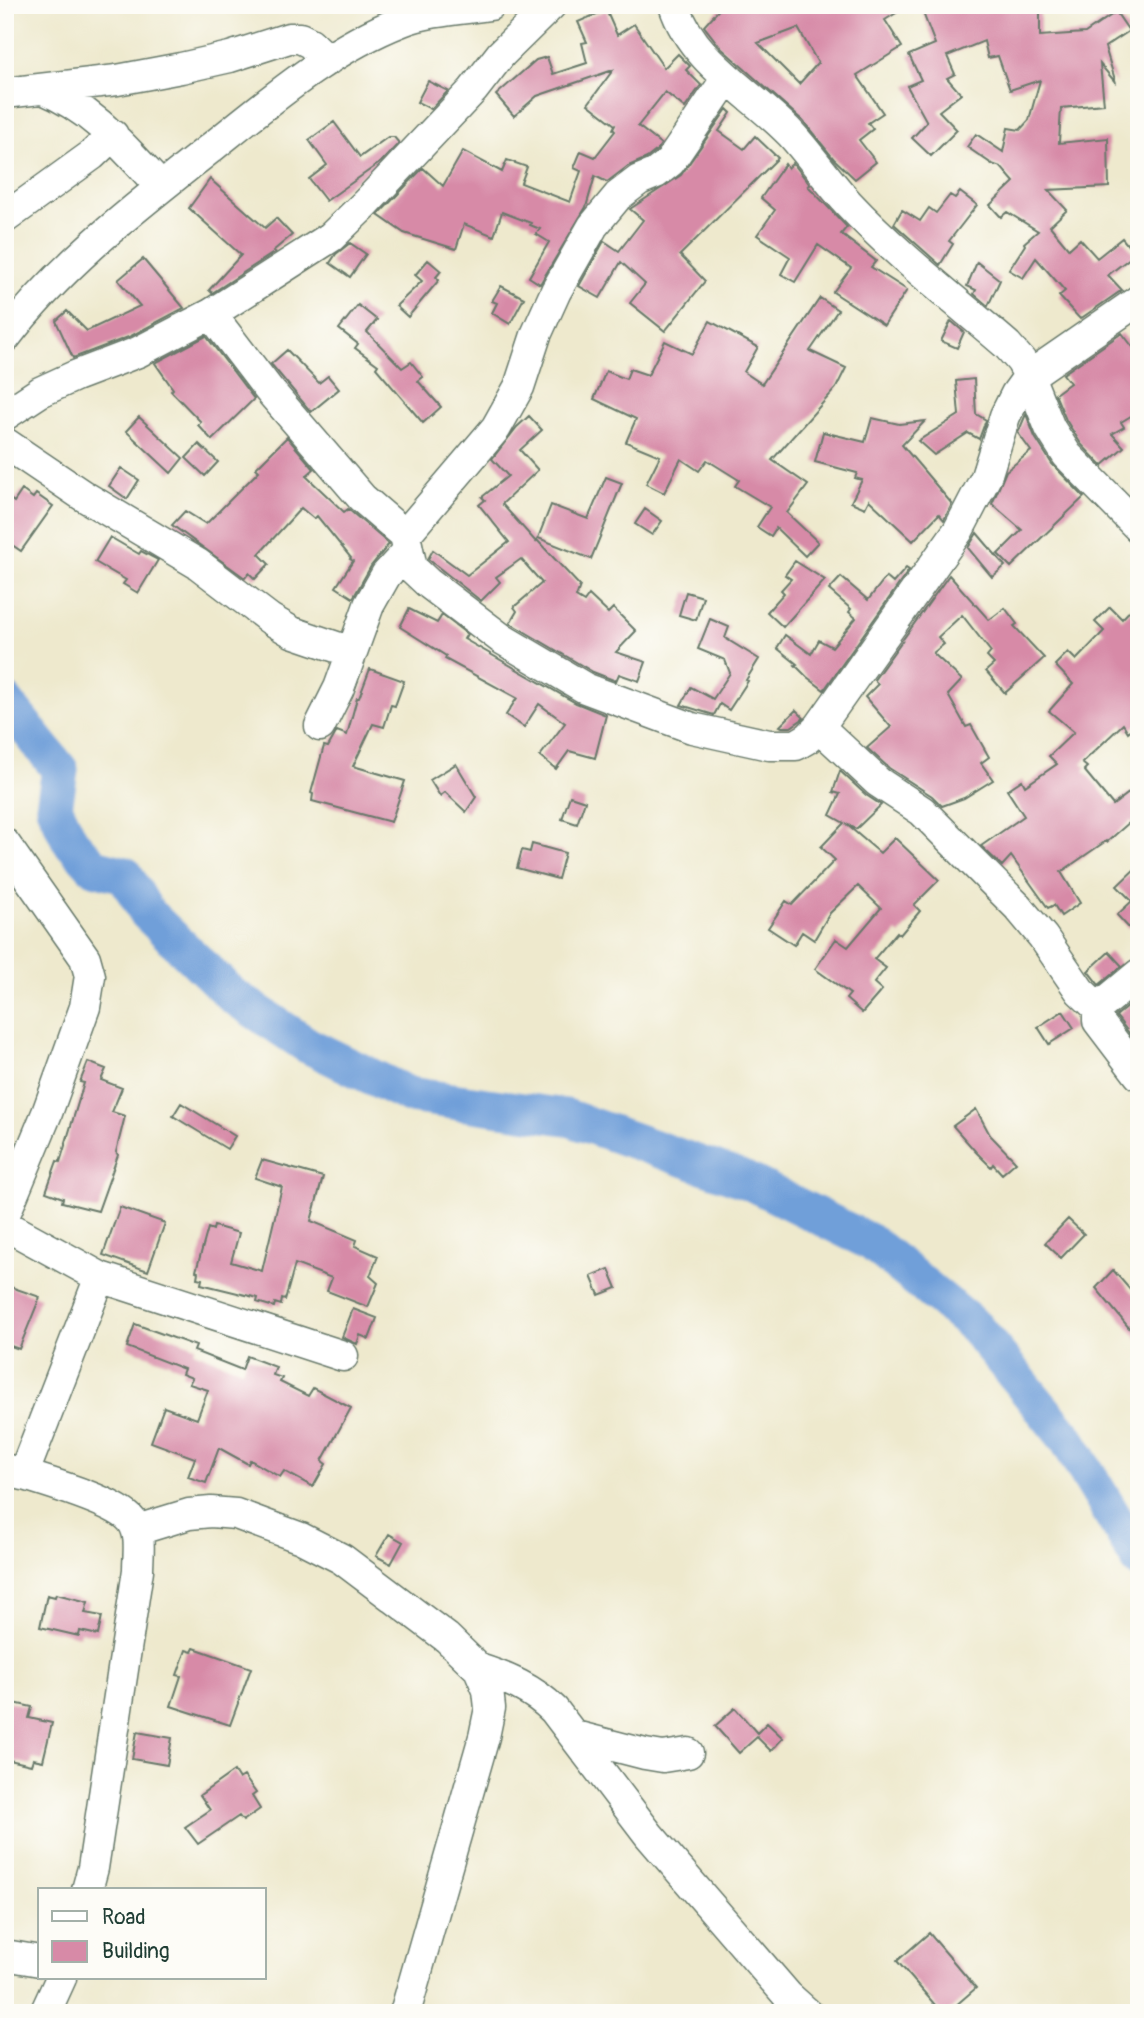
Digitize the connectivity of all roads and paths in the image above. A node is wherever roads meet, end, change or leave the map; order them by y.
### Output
1 (490, 5) edge
2 (551, 5) edge
3 (674, 5) edge
4 (413, 12) edge
5 (328, 60) junction
6 (727, 78) junction
7 (43, 89) junction
8 (5, 93) edge
9 (113, 135) junction
10 (161, 187) junction
11 (5, 218) edge
12 (1139, 300) edge
13 (211, 314) junction
14 (5, 338) edge
15 (1029, 376) junction
16 (5, 415) edge
17 (5, 443) edge
18 (1139, 528) edge
19 (406, 543) junction
20 (351, 652) junction
21 (320, 726) dead end
22 (819, 727) junction
23 (5, 844) edge
24 (1139, 974) edge
25 (1098, 1008) junction
26 (1139, 1075) edge
27 (5, 1213) edge
28 (5, 1225) edge
29 (100, 1277) junction
30 (343, 1356) dead end
31 (14, 1472) edge
32 (137, 1530) junction
33 (479, 1669) junction
34 (575, 1735) junction
35 (688, 1754) dead end
36 (88, 1888) edge
37 (5, 1955) edge
38 (38, 1961) edge
39 (60, 1980) edge
40 (45, 2013) edge
41 (405, 2013) edge
42 (807, 2013) edge

1 - 4 street
2 - 13 street
3 - 6 street
4 - 5 street
5 - 7 street
5 - 10 street
6 - 15 street
6 - 19 street
7 - 8 street
7 - 9 street
9 - 10 street
9 - 11 street
10 - 14 street
12 - 15 street
13 - 16 street
13 - 19 street
15 - 18 street
15 - 22 street
17 - 20 street
19 - 20 street
19 - 22 street
20 - 21 street
22 - 25 street
23 - 27 street
24 - 25 street
25 - 26 street
28 - 29 street
29 - 30 street
29 - 31 street
31 - 32 street
32 - 33 street
32 - 36 street
33 - 34 street
33 - 41 street
34 - 35 street
34 - 42 street
37 - 38 street
39 - 40 street

